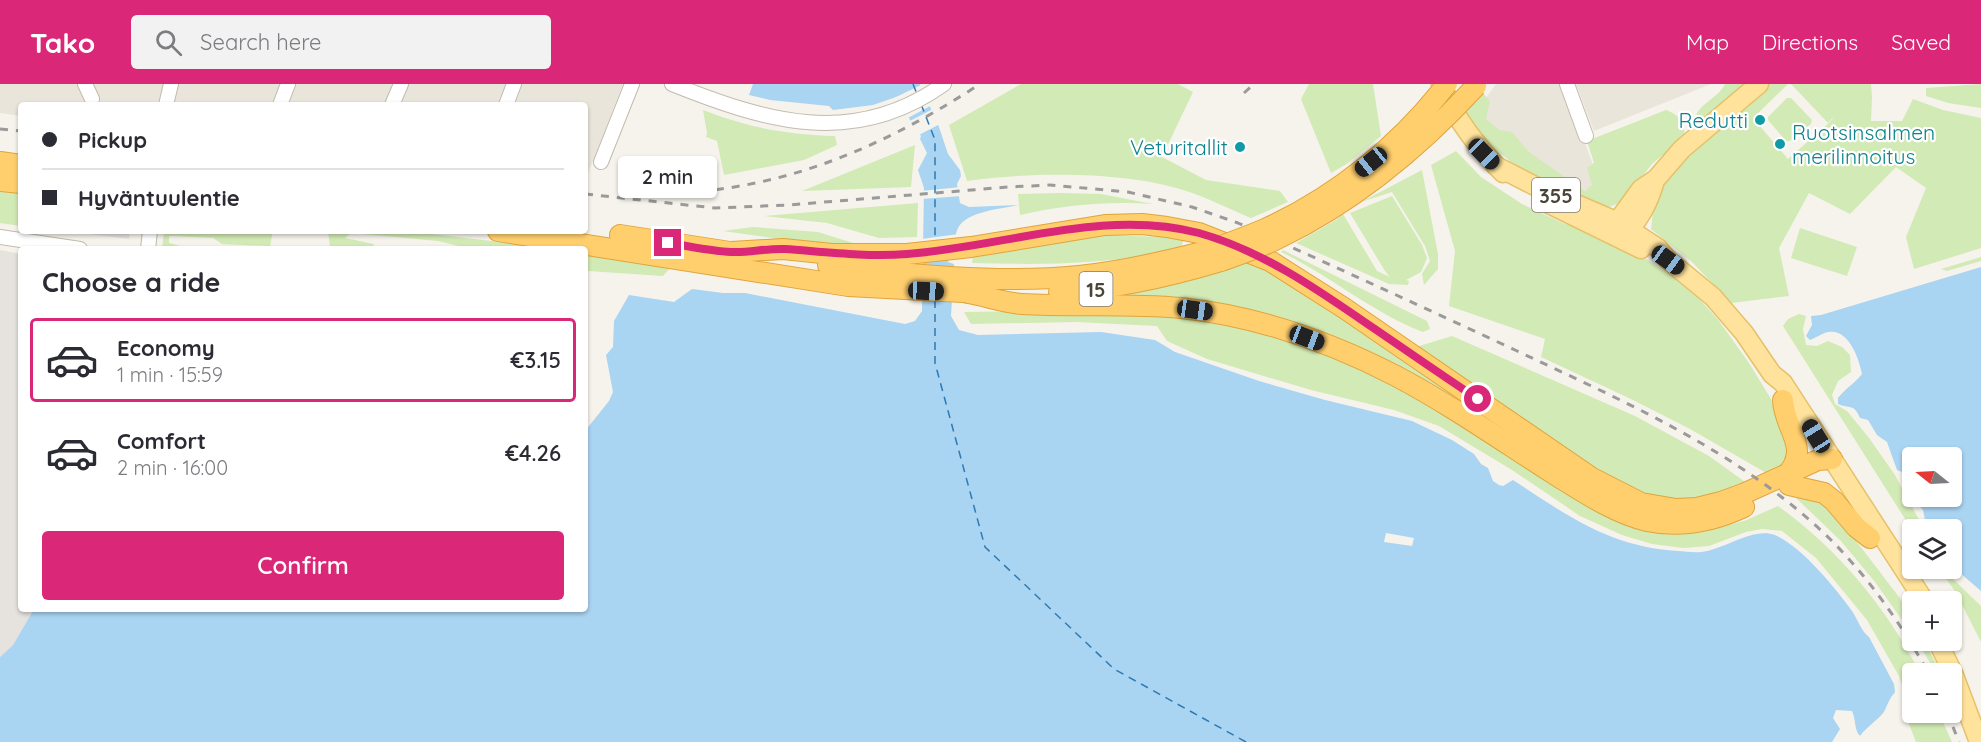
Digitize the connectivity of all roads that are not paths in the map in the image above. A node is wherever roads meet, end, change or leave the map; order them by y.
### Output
1 (85, 84) edge
2 (171, 84) edge
3 (288, 84) edge
4 (401, 84) edge
5 (514, 84) edge
6 (632, 84) edge
7 (672, 84) edge
8 (1441, 84) edge
9 (1447, 84) edge
10 (1567, 84) edge
11 (1759, 84) edge
12 (1477, 85) edge
13 (939, 87) edge
14 (92, 99) dead end
15 (166, 102) edge
16 (281, 102) edge
17 (393, 102) edge
18 (507, 102) edge
19 (1586, 136) dead end
20 (0, 162) edge
21 (601, 162) dead end
22 (18, 166) edge
23 (18, 167) edge
24 (0, 168) edge
25 (0, 181) edge
26 (18, 183) edge
27 (1622, 229) junction
28 (588, 230) edge
29 (517, 234) edge
30 (0, 237) edge
31 (60, 246) edge
32 (1217, 255) junction
33 (906, 272) junction
34 (969, 285) junction
35 (1772, 374) junction
36 (1783, 400) junction
37 (1824, 462) junction
38 (1787, 480) junction
39 (1870, 538) junction
40 (1906, 591) edge
41 (1918, 591) edge
42 (1943, 651) edge
43 (1952, 651) edge
44 (1979, 742) edge

1 - 14 street
2 - 15 street
3 - 16 street
4 - 17 street
5 - 18 street
6 - 21 street
7 - 13 street
8 - 27 main road, 355
9 - 32 highway, 15, bridge
10 - 19 street
11 - 27 main road
12 - 32 highway, 15, bridge
20 - 22 highway
23 - 24 highway
25 - 26 highway
27 - 35 main road, 355
28 - 33 highway, 15
29 - 33 highway, 15
30 - 31 street
32 - 34 highway, 15
33 - 34 highway, 15
33 - 38 highway
34 - 38 highway
35 - 36 main road, 355
35 - 37 main road, 355
36 - 37 main road, 355
36 - 38 highway
37 - 38 highway
37 - 39 main road, 355
37 - 41 main road, 355
38 - 39 highway
39 - 40 main road, 355
42 - 44 main road
43 - 44 main road

